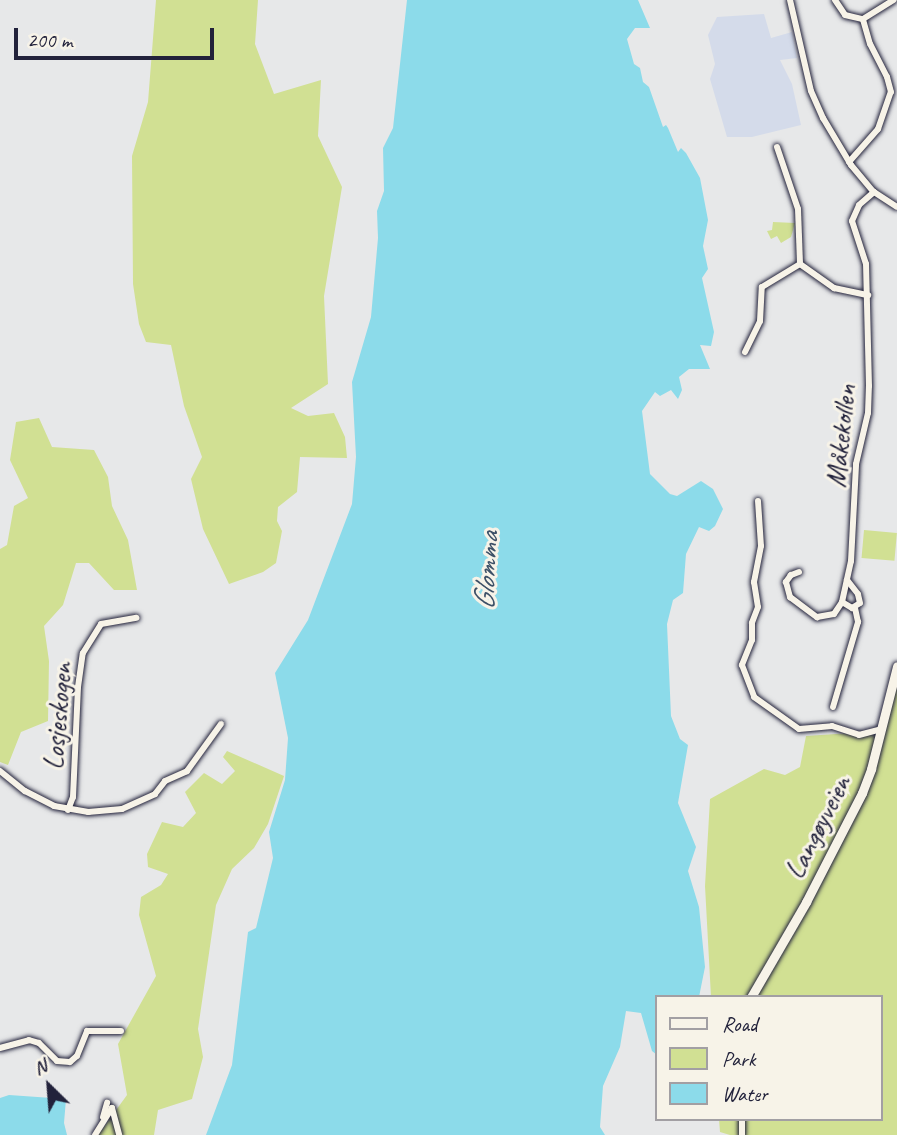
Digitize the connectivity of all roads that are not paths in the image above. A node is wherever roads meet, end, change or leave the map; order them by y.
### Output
1 (790, 0) edge
2 (835, 0) edge
3 (893, 0) edge
4 (863, 19) junction
5 (777, 147) dead end
6 (849, 162) junction
7 (874, 192) junction
8 (897, 206) edge
9 (800, 264) junction
10 (868, 295) junction
11 (745, 352) dead end
12 (758, 501) dead end
13 (800, 572) dead end
14 (847, 580) junction
15 (842, 602) junction
16 (855, 608) junction
17 (136, 618) dead end
18 (897, 666) edge
19 (833, 707) dead end
20 (221, 724) dead end
21 (881, 729) junction
22 (0, 771) edge
23 (68, 810) junction
24 (752, 995) edge
25 (121, 1031) dead end
26 (0, 1048) edge
27 (107, 1103) dead end
28 (100, 1125) junction
29 (95, 1135) edge
30 (119, 1135) edge

1 - 6 street
2 - 4 street
3 - 4 street
4 - 6 street
5 - 9 street
6 - 7 street
7 - 8 street
7 - 10 street, Måkekollen
9 - 10 street
9 - 11 street
10 - 14 street, Måkekollen
12 - 21 street
13 - 15 street
14 - 15 street, Måkekollen
14 - 16 street, Måkekollen
15 - 16 street
16 - 19 street, Måkekollen
17 - 23 street, Losjeskogen
18 - 21 main road, Langøyveien
20 - 23 street
21 - 24 main road, Langøyveien
22 - 23 street
25 - 26 street
27 - 28 street
28 - 29 street
28 - 30 street

